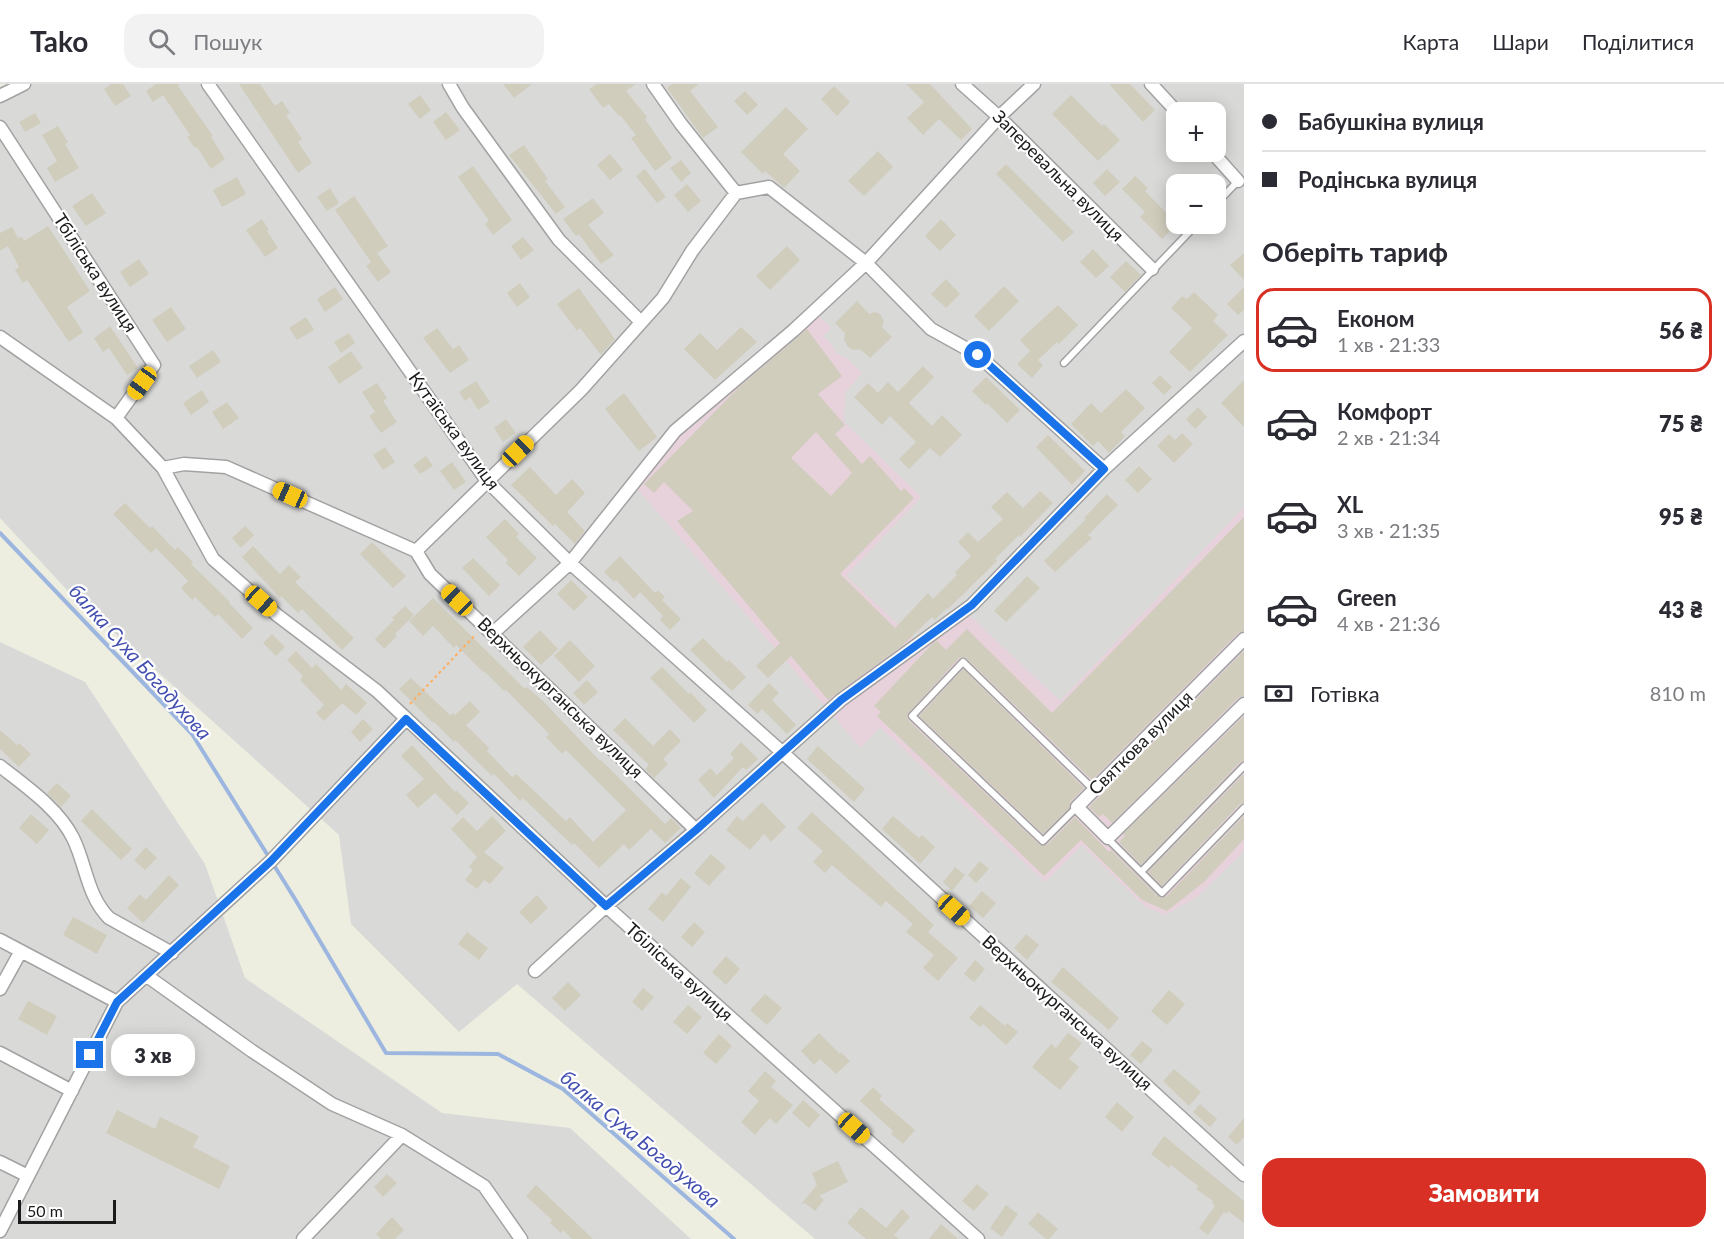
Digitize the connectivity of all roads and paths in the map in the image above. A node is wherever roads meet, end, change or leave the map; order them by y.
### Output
1 (24, 84) edge
2 (208, 84) edge
3 (448, 84) edge
4 (653, 84) edge
5 (962, 84) edge
6 (1034, 84) edge
7 (1151, 84) edge
8 (0, 96) edge
9 (1168, 102) edge
10 (999, 117) junction
11 (0, 128) edge
12 (1221, 162) edge
13 (1239, 181) joint
14 (736, 193) junction
15 (1226, 194) edge
16 (1187, 234) edge
17 (866, 263) junction
18 (1152, 269) junction
19 (641, 322) junction
20 (0, 337) edge
21 (1244, 341) edge
22 (1064, 363) dead end
23 (116, 418) junction
24 (164, 468) junction
25 (1104, 469) junction
26 (487, 481) junction
27 (416, 551) junction
28 (570, 563) junction
29 (489, 630) junction
30 (1244, 639) edge
31 (1244, 704) edge
32 (403, 717) junction
33 (783, 753) junction
34 (0, 766) edge
35 (1244, 766) edge
36 (1094, 790) junction
37 (1077, 807) junction
38 (1244, 808) edge
39 (696, 830) junction
40 (1108, 838) junction
41 (1142, 872) junction
42 (606, 906) junction
43 (0, 940) edge
44 (21, 951) junction
45 (172, 952) junction
46 (534, 971) dead end
47 (147, 976) junction
48 (0, 989) edge
49 (117, 1002) junction
50 (0, 1053) edge
51 (72, 1091) junction
52 (402, 1135) junction
53 (0, 1162) edge
54 (1244, 1175) edge
55 (28, 1176) junction
56 (0, 1231) edge
57 (519, 1238) edge
58 (303, 1239) edge
59 (978, 1239) edge

1 - 8 street
2 - 26 street, Кутаїська вулиця
3 - 19 street
4 - 14 street
5 - 10 street, Заперевальна вулиця
6 - 10 street
7 - 9 street
10 - 17 street
10 - 18 street, Заперевальна вулиця
11 - 23 street, Тбіліська вулиця
12 - 13 street
13 - 15 lane
14 - 17 street
14 - 19 street
16 - 18 lane
17 - 25 street
17 - 28 street
18 - 22 lane
19 - 26 street
20 - 23 street, Тбіліська вулиця
21 - 25 street
23 - 24 street, Тбіліська вулиця
24 - 27 street
24 - 32 street, Тбіліська вулиця
25 - 33 street
26 - 27 street
26 - 28 street, Кутаїська вулиця
27 - 29 street, Верхньокурганська вулиця
28 - 29 street
28 - 33 street, Кутаїська вулиця
29 - 32 path
29 - 39 street, Верхньокурганська вулиця
30 - 36 street, Святкова вулиця
31 - 40 street
32 - 42 street, Тбіліська вулиця
32 - 45 street
33 - 39 street
33 - 54 street, Верхньокурганська вулиця
34 - 45 street
35 - 41 lane
36 - 37 street, Святкова вулиця
36 - 37 lane
37 - 40 street, Святкова вулиця
38 - 41 lane
39 - 42 street
40 - 41 lane
42 - 46 street
42 - 59 street, Тбіліська вулиця
43 - 44 street
44 - 48 street
44 - 49 street
45 - 47 street
47 - 49 street
47 - 52 street
49 - 51 street
50 - 51 street
51 - 55 street
52 - 57 street
52 - 58 street
53 - 55 street
55 - 56 street

